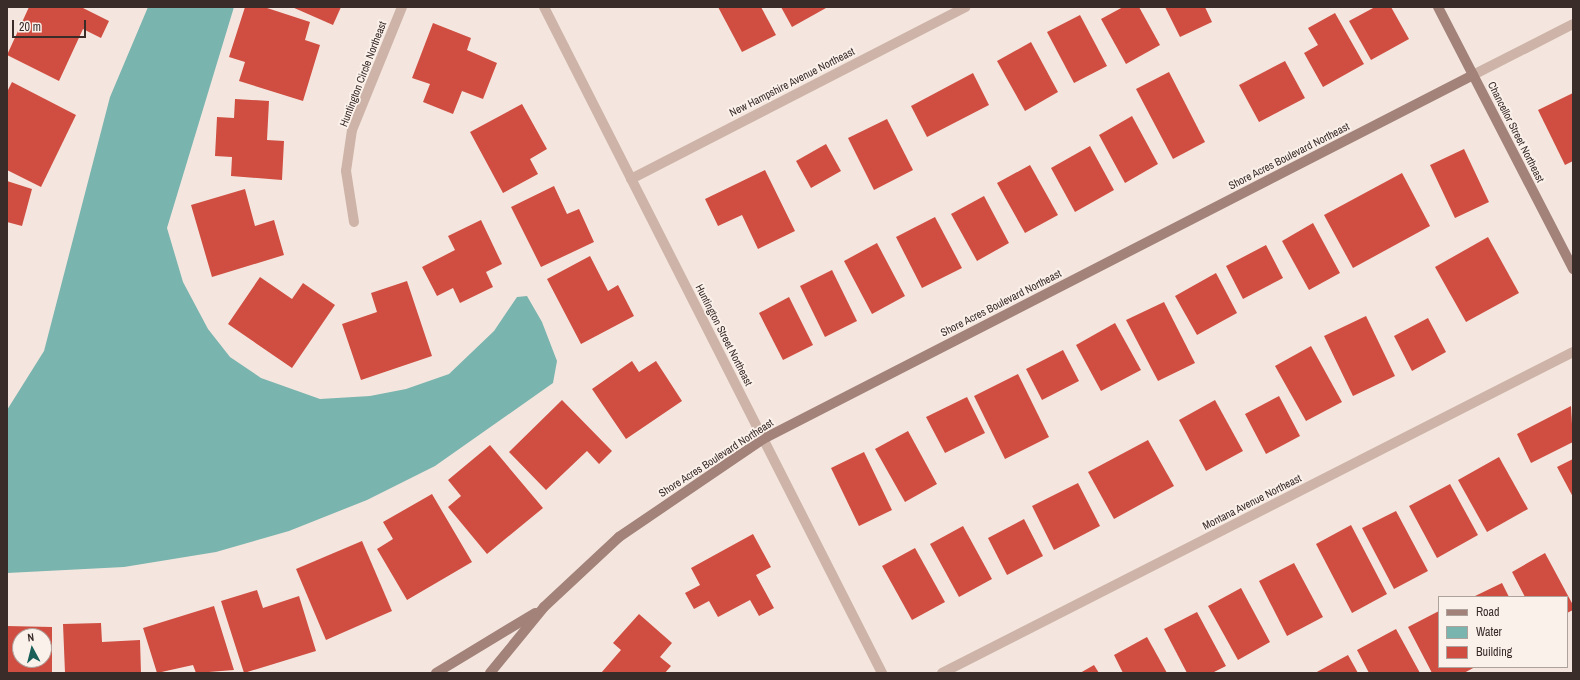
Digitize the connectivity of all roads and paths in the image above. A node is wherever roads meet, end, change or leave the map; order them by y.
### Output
1 (402, 7) edge
2 (544, 7) edge
3 (965, 7) edge
4 (1438, 7) edge
5 (1573, 24) edge
6 (1473, 75) junction
7 (631, 179) junction
8 (354, 222) dead end
9 (1573, 268) edge
10 (1573, 352) edge
11 (763, 439) junction
12 (544, 607) junction
13 (436, 673) edge
14 (490, 673) edge
15 (882, 673) edge
16 (942, 673) edge

1 - 8 street, Huntington Circle Northeast
2 - 7 street, Huntington Street Northeast
3 - 7 street, New Hampshire Avenue Northeast
4 - 6 street, Chancellor Street Northeast
5 - 6 street, Shore Acres Boulevard Northeast
6 - 9 street, Chancellor Street Northeast
6 - 11 street, Shore Acres Boulevard Northeast
7 - 11 street, Huntington Street Northeast
10 - 16 street, Montana Avenue Northeast
11 - 12 street, Shore Acres Boulevard Northeast
11 - 15 street, Huntington Street Northeast
12 - 13 street
12 - 14 street, Shore Acres Boulevard Northeast

